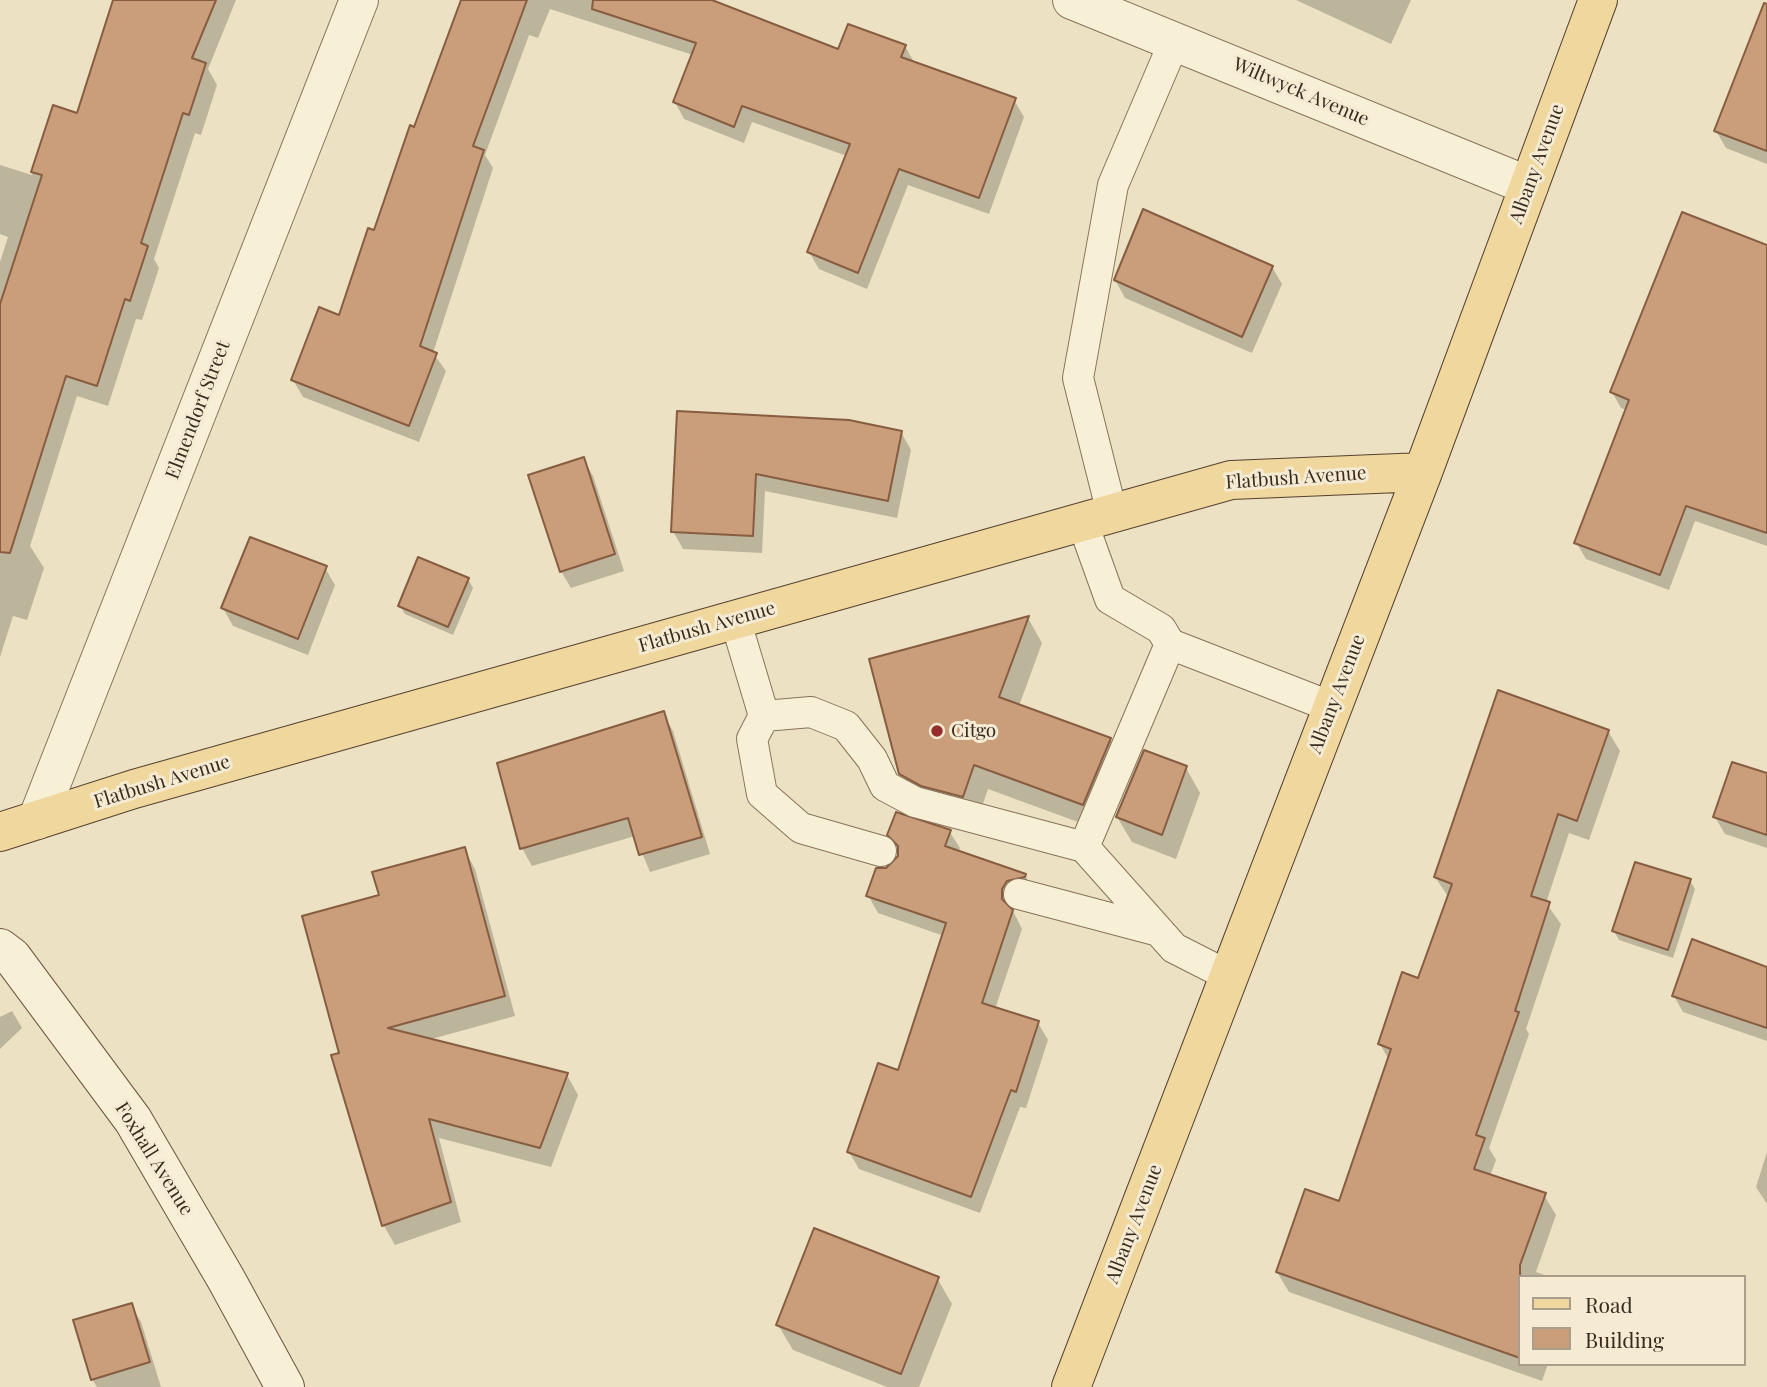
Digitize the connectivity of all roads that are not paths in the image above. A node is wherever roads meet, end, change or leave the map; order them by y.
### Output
1 (359, 0) edge
2 (1072, 0) edge
3 (1598, 0) edge
4 (1175, 40) junction
5 (1529, 186) junction
6 (1423, 472) junction
7 (1097, 517) junction
8 (735, 619) junction
9 (1170, 644) junction
10 (1332, 707) junction
11 (764, 716) junction
12 (37, 820) junction
13 (0, 832) edge
14 (1084, 847) junction
15 (881, 851) dead end
16 (1019, 894) dead end
17 (1155, 930) junction
18 (0, 948) edge
19 (1229, 976) junction
20 (285, 1387) edge
21 (1071, 1387) edge

1 - 12 street, Elmendorf Street
2 - 4 street, Wiltwyck Avenue
3 - 5 main road, Albany Avenue
4 - 5 street, Wiltwyck Avenue
4 - 7 lane
5 - 6 main road, Albany Avenue
6 - 7 main road, Flatbush Avenue
6 - 10 main road, Albany Avenue
7 - 8 main road, Flatbush Avenue
7 - 9 lane
8 - 11 lane
8 - 12 main road, Flatbush Avenue
9 - 10 lane
9 - 14 lane
10 - 19 main road, Albany Avenue
11 - 14 lane
11 - 15 lane
12 - 13 main road, Flatbush Avenue
14 - 17 lane
16 - 17 lane
17 - 19 lane
18 - 20 street, Foxhall Avenue
19 - 21 main road, Albany Avenue

